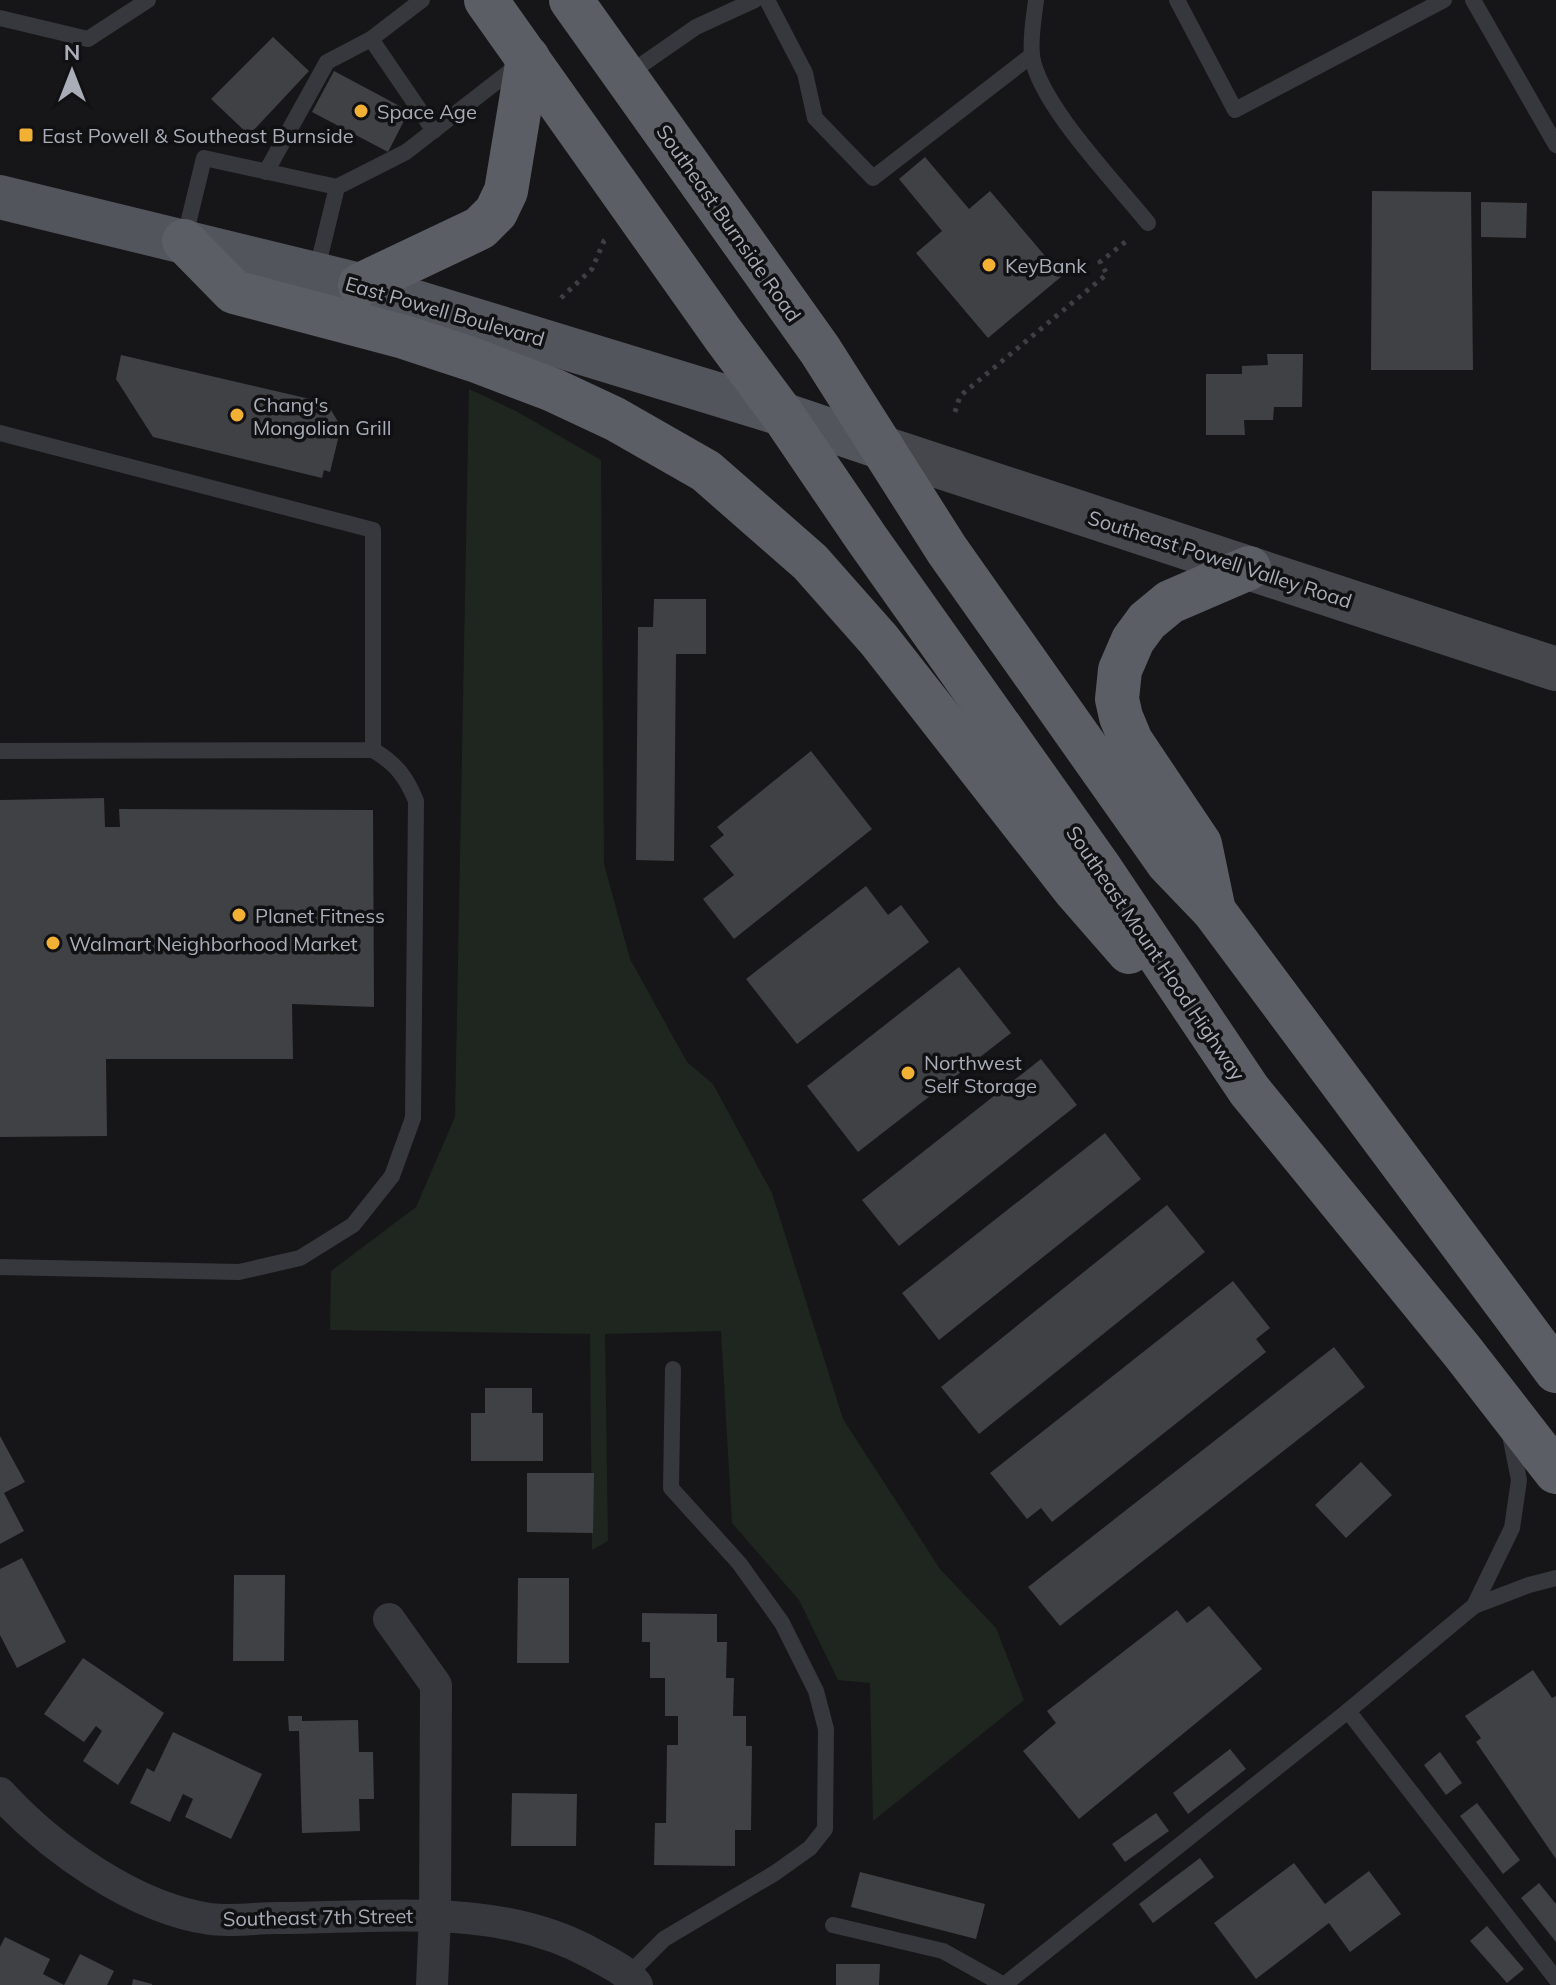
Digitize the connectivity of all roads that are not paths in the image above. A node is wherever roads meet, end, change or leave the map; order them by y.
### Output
1 (148, 0) edge
2 (422, 0) edge
3 (486, 0) edge
4 (571, 0) edge
5 (755, 0) edge
6 (767, 0) edge
7 (1036, 0) edge
8 (1177, 0) edge
9 (1444, 0) edge
10 (1473, 0) edge
11 (0, 18) edge
12 (371, 39) junction
13 (1032, 55) junction
14 (528, 58) junction
15 (626, 75) junction
16 (434, 131) junction
17 (1556, 145) edge
18 (266, 172) junction
19 (337, 187) junction
20 (0, 197) edge
21 (1148, 223) road end
22 (184, 241) junction
23 (360, 285) junction
24 (311, 292) junction
25 (782, 414) junction
26 (0, 433) edge
27 (883, 448) junction
28 (1249, 568) junction
29 (1555, 663) edge
30 (373, 750) junction
31 (0, 751) edge
32 (1214, 911) junction
33 (1249, 1090) junction
34 (0, 1267) edge
35 (673, 1369) dead end
36 (1556, 1371) edge
37 (1505, 1406) junction
38 (1556, 1472) edge
39 (1556, 1578) edge
40 (1474, 1606) junction
41 (389, 1619) dead end
42 (1348, 1711) junction
43 (0, 1793) edge
44 (435, 1916) junction
45 (833, 1925) dead end
46 (1556, 1979) edge
47 (633, 1980) edge
48 (432, 1985) edge
49 (1004, 1985) edge

1 - 11 lane
2 - 12 lane
3 - 14 highway
4 - 15 highway, Southeast Burnside Road
5 - 15 lane
6 - 13 lane
7 - 13 lane
8 - 9 lane
10 - 17 lane
12 - 16 lane
12 - 18 lane
13 - 21 lane
14 - 16 lane
14 - 23 highway
14 - 25 highway
15 - 27 highway, Southeast Burnside Road
16 - 19 lane
18 - 19 lane
18 - 22 lane
19 - 24 lane
20 - 22 main road
22 - 24 highway
23 - 24 main road, East Powell Boulevard
23 - 25 main road, East Powell Boulevard
24 - 33 highway
25 - 27 main road, East Powell Boulevard
25 - 33 highway, Southeast Mount Hood Highway
26 - 30 lane
27 - 28 main road, Southeast Powell Valley Road
27 - 32 highway
28 - 29 main road, Southeast Powell Valley Road
28 - 32 highway
30 - 31 lane
30 - 34 lane
32 - 36 highway
33 - 37 highway, Southeast Mount Hood Highway
35 - 47 lane
37 - 38 highway, Southeast Mount Hood Highway
37 - 40 lane
39 - 40 lane
40 - 42 lane
41 - 44 street
42 - 46 lane
42 - 49 lane
43 - 44 street, Southeast 7th Street
44 - 47 street, Southeast 7th Street
44 - 48 street
45 - 49 lane

